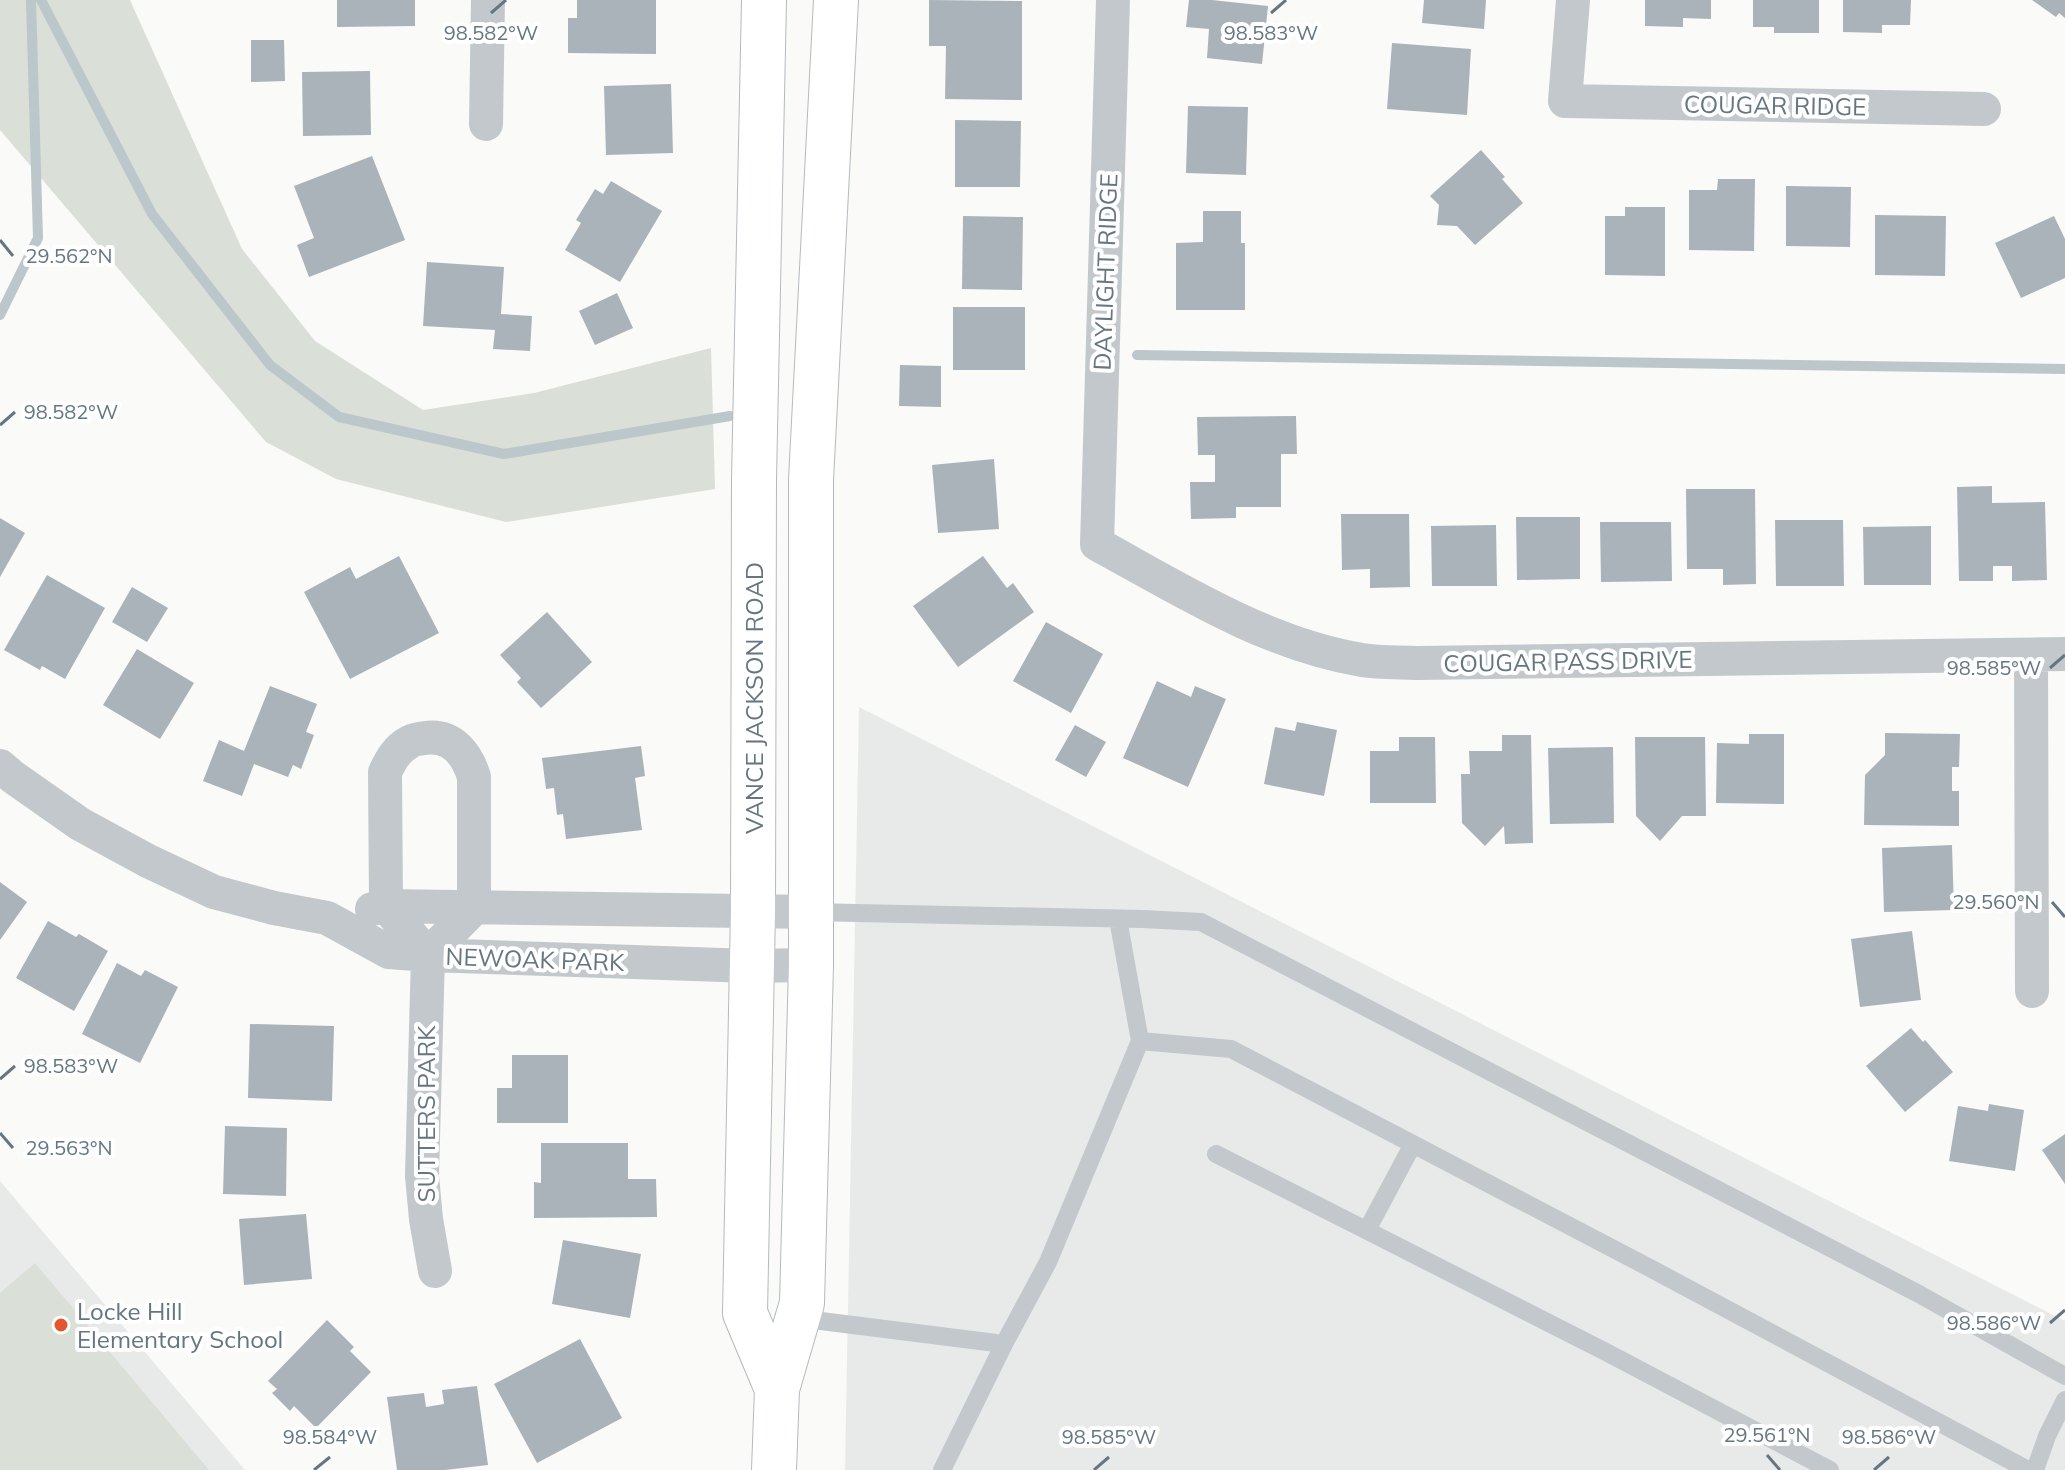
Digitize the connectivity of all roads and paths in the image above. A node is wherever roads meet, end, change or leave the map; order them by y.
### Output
1 (488, 0) edge
2 (764, 0) edge
3 (836, 0) edge
4 (1113, 0) edge
5 (1573, 0) edge
6 (1984, 109) dead end
7 (486, 124) dead end
8 (1097, 544) joint
9 (2065, 654) edge
10 (2031, 655) junction
11 (0, 766) edge
12 (386, 906) junction
13 (474, 908) junction
14 (753, 911) junction
15 (811, 912) junction
16 (327, 918) junction
17 (1118, 919) junction
18 (428, 955) junction
19 (811, 965) junction
20 (752, 966) junction
21 (2032, 991) dead end
22 (1140, 1041) junction
23 (1413, 1144) junction
24 (1216, 1154) dead end
25 (1367, 1230) junction
26 (435, 1271) dead end
27 (797, 1318) junction
28 (1004, 1344) junction
29 (2065, 1376) edge
30 (777, 1389) junction
31 (2065, 1400) edge
32 (774, 1470) edge
33 (942, 1470) edge
34 (1830, 1470) edge
35 (2028, 1470) edge
36 (2035, 1470) edge

1 - 7 street
2 - 14 main road, VANCE JACKSON ROAD
3 - 15 main road, VANCE JACKSON ROAD
4 - 8 street, DAYLIGHT RIDGE
5 - 6 street, COUGAR RIDGE
8 - 10 street, COUGAR PASS DRIVE
9 - 10 street, COUGAR PASS DRIVE
10 - 21 street
11 - 16 street, NEWOAK PARK
12 - 13 street, NEWOAK PARK
12 - 13 street
12 - 16 street, NEWOAK PARK
12 - 18 street
13 - 14 street, NEWOAK PARK
13 - 18 street
14 - 15 street, NEWOAK PARK
14 - 20 main road, VANCE JACKSON ROAD
15 - 17 lane
15 - 19 main road, VANCE JACKSON ROAD
16 - 18 street, NEWOAK PARK
17 - 22 lane
17 - 29 lane
18 - 20 street, NEWOAK PARK
18 - 26 street, SUTTERS PARK
19 - 20 street, NEWOAK PARK
19 - 27 main road, VANCE JACKSON ROAD
20 - 30 main road, VANCE JACKSON ROAD
22 - 23 lane
22 - 28 lane
23 - 25 lane
23 - 35 lane
24 - 25 lane
25 - 34 lane
27 - 28 lane
27 - 30 main road, VANCE JACKSON ROAD
28 - 33 lane
30 - 32 main road, VANCE JACKSON ROAD
31 - 36 lane

